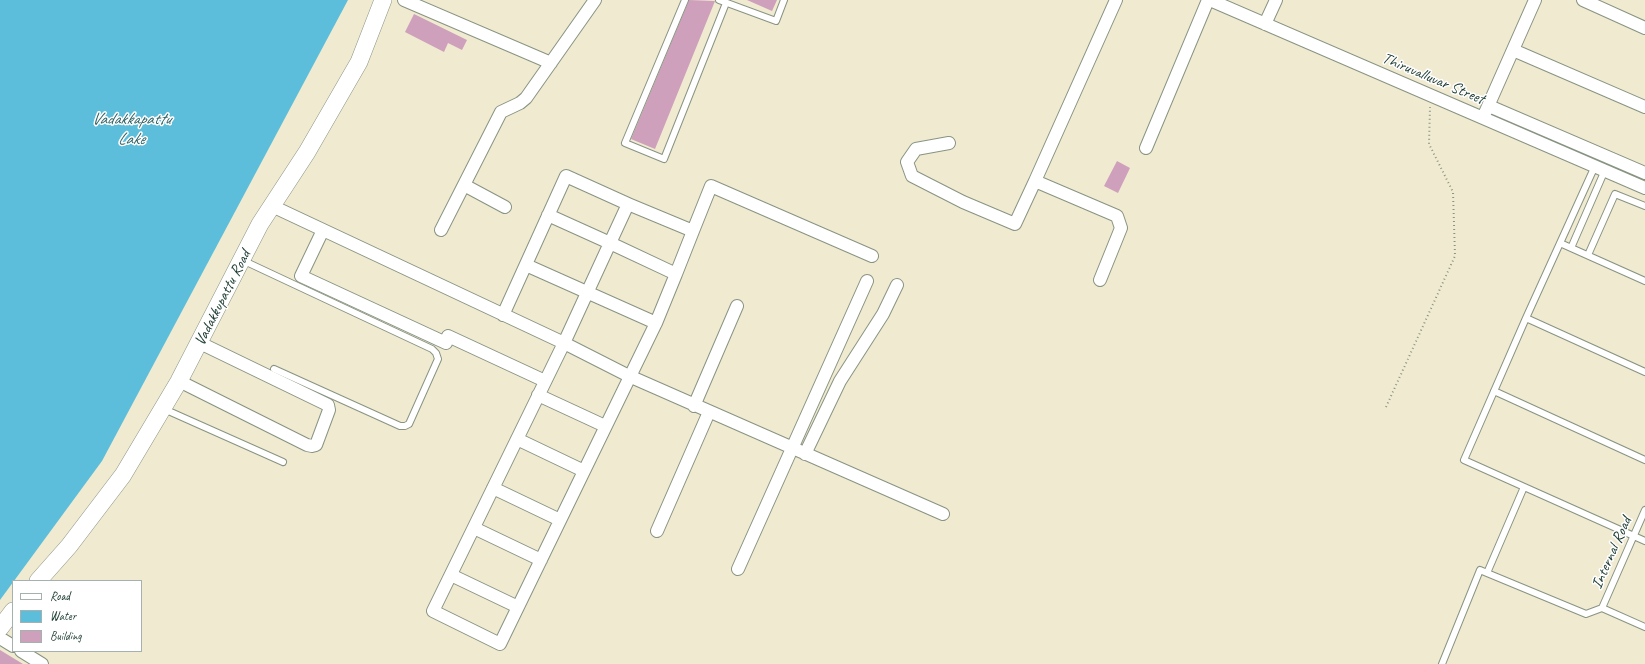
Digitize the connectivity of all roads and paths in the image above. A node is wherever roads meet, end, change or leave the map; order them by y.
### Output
1 (383, 0) edge
2 (404, 0) edge
3 (595, 0) edge
4 (685, 0) edge
5 (719, 0) edge
6 (784, 0) edge
7 (1116, 0) edge
8 (1209, 0) edge
9 (1276, 0) edge
10 (1535, 0) edge
11 (1582, 0) edge
12 (726, 3) junction
13 (1265, 24) junction
14 (1645, 28) edge
15 (1513, 50) junction
16 (551, 63) junction
17 (1430, 95) junction
18 (1489, 106) junction
19 (1645, 107) edge
20 (1483, 118) junction
21 (949, 143) dead end
22 (1146, 148) dead end
23 (1600, 168) junction
24 (1644, 171) edge
25 (1035, 181) junction
26 (464, 185) junction
27 (1645, 188) edge
28 (628, 204) junction
29 (272, 206) junction
30 (1645, 206) edge
31 (504, 207) dead end
32 (548, 215) junction
33 (323, 230) junction
34 (441, 230) dead end
35 (693, 231) junction
36 (610, 243) junction
37 (1560, 243) junction
38 (1571, 248) junction
39 (1588, 255) junction
40 (872, 256) dead end
41 (242, 260) junction
42 (526, 265) junction
43 (676, 274) junction
44 (1100, 280) dead end
45 (867, 281) dead end
46 (1645, 281) edge
47 (897, 285) dead end
48 (588, 292) junction
49 (737, 306) dead end
50 (503, 315) junction
51 (1526, 318) junction
52 (656, 323) junction
53 (200, 343) junction
54 (564, 343) junction
55 (274, 369) dead end
56 (1645, 372) edge
57 (629, 376) junction
58 (546, 380) junction
59 (180, 381) junction
60 (1494, 391) junction
61 (538, 395) junction
62 (694, 406) junction
63 (1386, 407) dead end
64 (163, 409) junction
65 (709, 412) junction
66 (605, 426) junction
67 (517, 439) junction
68 (793, 449) junction
69 (805, 454) junction
70 (1645, 460) edge
71 (283, 462) dead end
72 (584, 471) junction
73 (1524, 487) junction
74 (493, 488) junction
75 (1645, 510) edge
76 (943, 514) dead end
77 (560, 520) junction
78 (474, 528) junction
79 (657, 531) dead end
80 (1633, 536) junction
81 (1645, 541) edge
82 (541, 560) junction
83 (738, 569) dead end
84 (1487, 573) junction
85 (451, 575) junction
86 (39, 580) edge
87 (518, 607) junction
88 (1602, 608) junction
89 (12, 612) edge
90 (1645, 627) edge
91 (0, 628) edge
92 (0, 638) edge
93 (12, 645) edge
94 (23, 652) edge
95 (42, 664) edge
96 (1442, 664) edge

1 - 29 street, Vadakkupattu Road
2 - 16 street
3 - 16 street
4 - 12 lane
5 - 12 lane
6 - 12 lane
7 - 25 street
8 - 13 street, Thiruvalluvar Street
8 - 22 street
9 - 13 street
10 - 15 street
11 - 14 street
13 - 17 street, Thiruvalluvar Street
15 - 18 street
15 - 19 street
16 - 26 street
17 - 20 street, Thiruvalluvar Street
17 - 63 path
18 - 20 street
18 - 24 street
20 - 23 street, Thiruvalluvar Street
21 - 25 street
23 - 27 street, Thiruvalluvar Street
23 - 37 lane
23 - 38 lane
25 - 44 street
26 - 31 street
26 - 34 street
28 - 32 street
28 - 35 street
28 - 36 street
29 - 33 street
29 - 41 street, Vadakkupattu Road
30 - 39 lane
32 - 36 street
32 - 42 street
33 - 50 street
33 - 58 street
35 - 40 street
35 - 43 street
36 - 43 street
36 - 48 street
37 - 38 lane
37 - 51 lane
38 - 39 lane
39 - 46 lane
41 - 53 street, Vadakkupattu Road
41 - 55 lane
42 - 48 street
42 - 50 street
43 - 52 street
45 - 68 street
47 - 69 street
48 - 52 street
48 - 54 street
49 - 62 street
50 - 54 street
51 - 56 lane
51 - 60 lane
52 - 57 street
53 - 59 street, Vadakkupattu Road
53 - 59 street
54 - 57 street
54 - 58 street
57 - 62 street
57 - 66 street
58 - 61 street
59 - 64 street, Vadakkupattu Road
60 - 70 lane
60 - 73 lane
61 - 66 street
61 - 67 street
62 - 65 street
64 - 71 lane
64 - 86 street, Vadakkupattu Road
65 - 68 street
65 - 79 street
66 - 72 street
67 - 72 street
67 - 74 street
68 - 69 street
68 - 83 street
69 - 76 street
72 - 77 street
73 - 80 lane
73 - 84 lane
74 - 77 street
74 - 78 street
75 - 80 lane, Internal Road
77 - 82 street
78 - 82 street
78 - 85 street
80 - 81 lane
80 - 88 lane, Internal Road
82 - 87 street
84 - 88 lane
84 - 96 lane
85 - 87 street
85 - 87 street
88 - 90 lane, Internal Road
89 - 91 street
92 - 93 street
94 - 95 street

